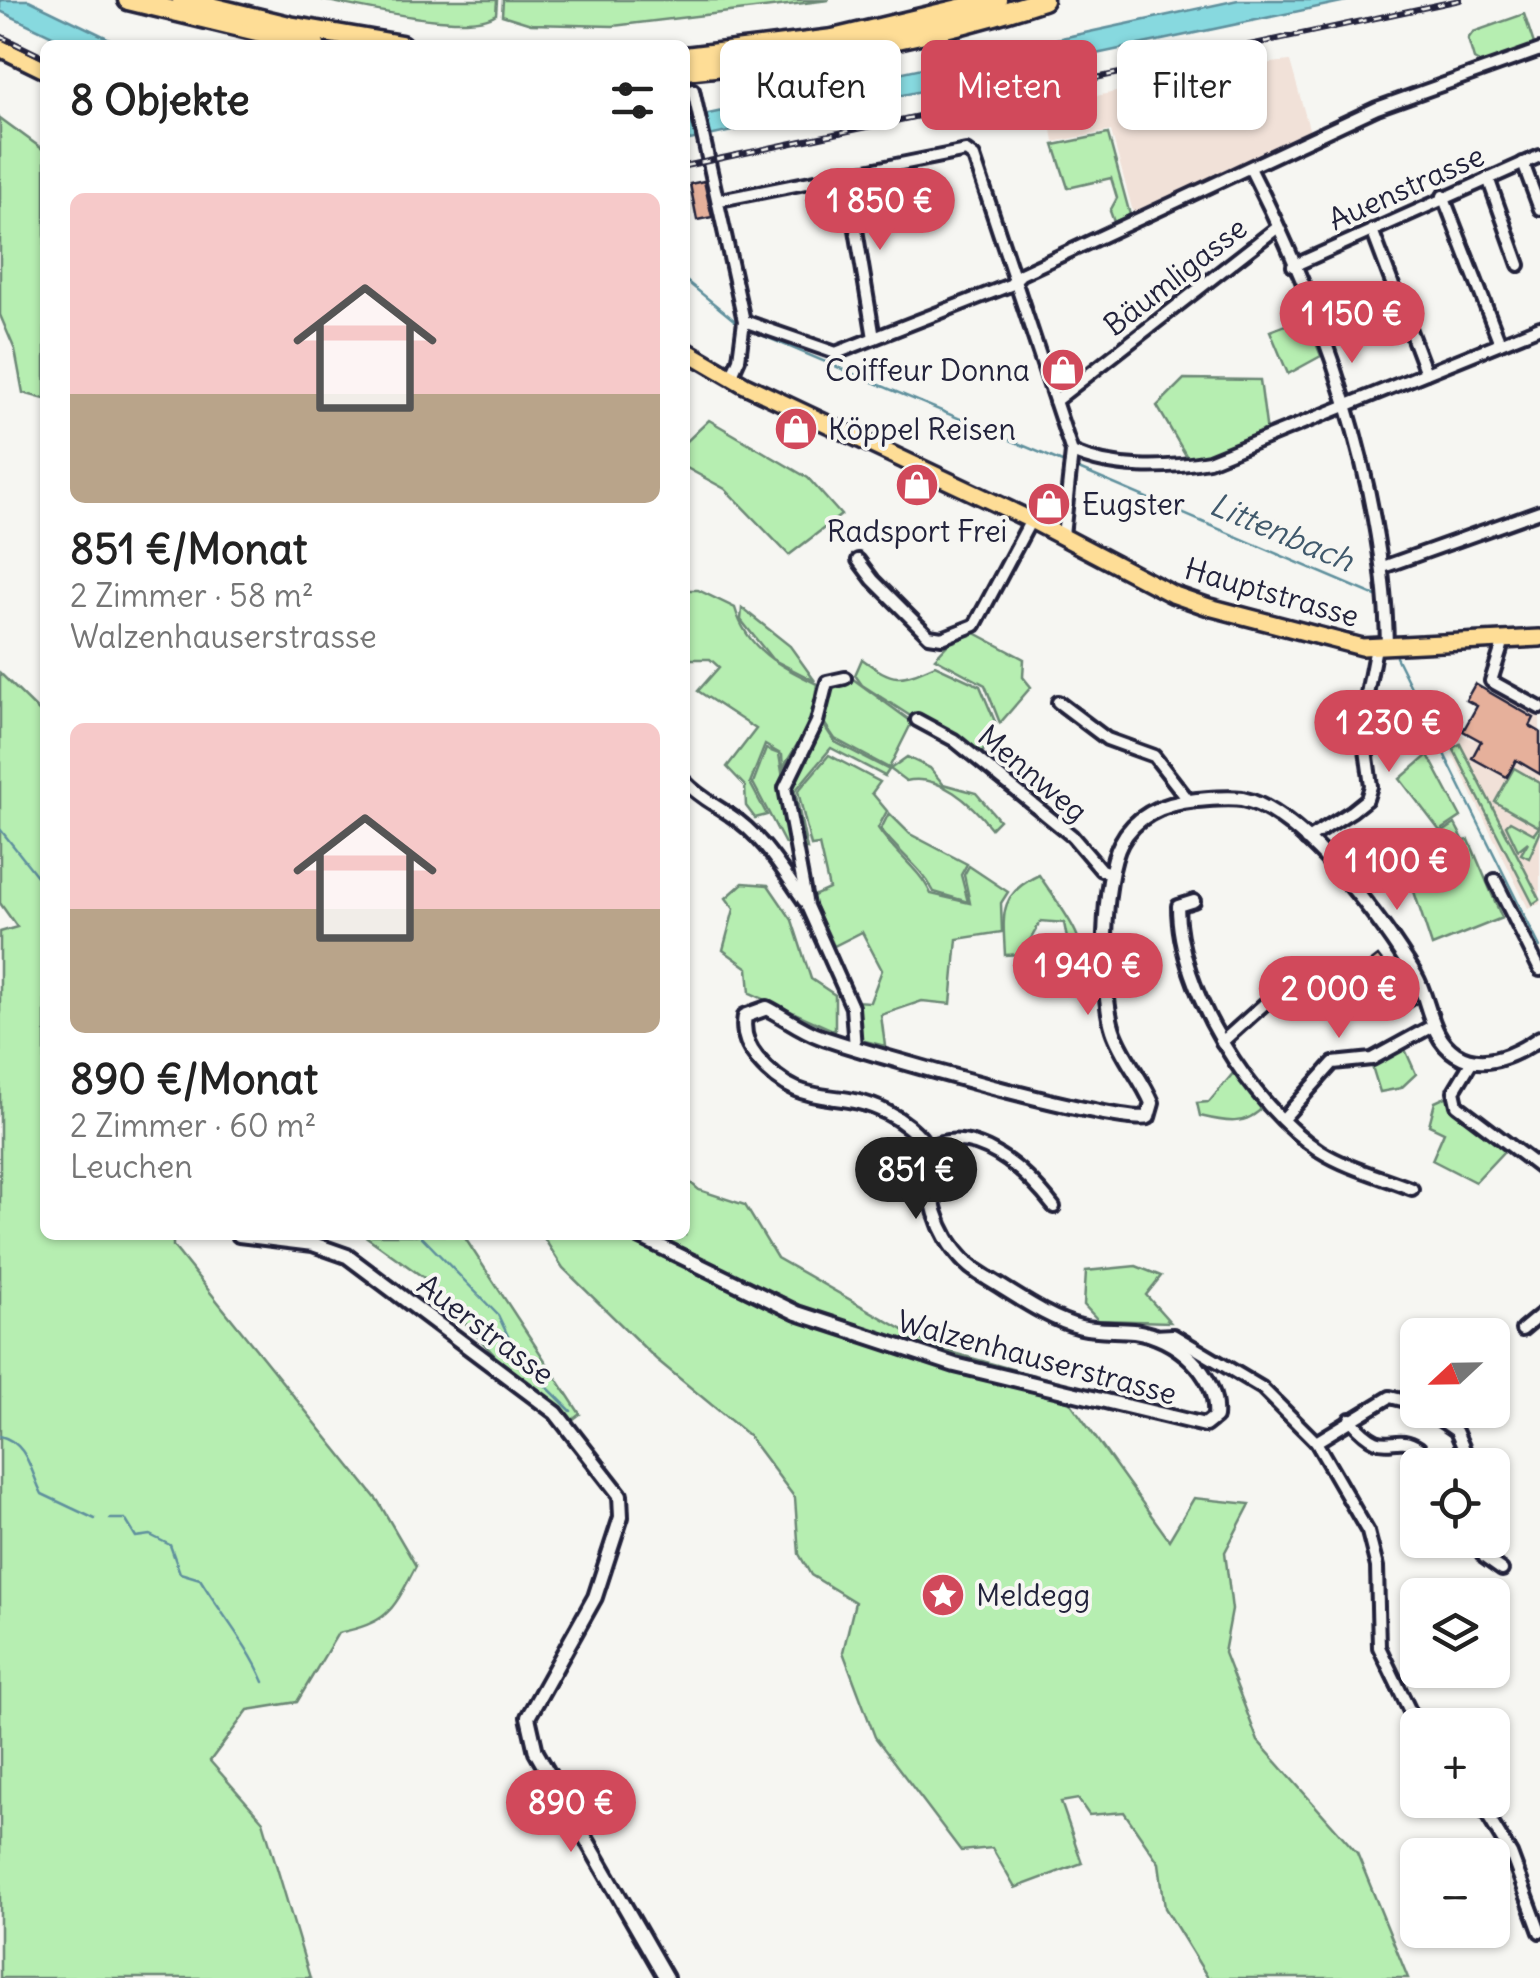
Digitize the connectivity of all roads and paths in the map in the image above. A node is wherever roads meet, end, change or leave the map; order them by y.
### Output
1 (128, 0) edge
2 (182, 0) edge
3 (997, 0) edge
4 (1042, 0) edge
5 (293, 40) edge
6 (371, 40) edge
7 (0, 48) edge
8 (1540, 50) edge
9 (690, 55) edge
10 (40, 68) edge
11 (690, 69) edge
12 (694, 95) dead end
13 (1540, 156) edge
14 (1523, 163) junction
15 (1250, 168) junction
16 (847, 175) junction
17 (1488, 178) junction
18 (1443, 196) junction
19 (720, 200) junction
20 (1540, 209) edge
21 (1278, 227) junction
22 (1372, 230) junction
23 (1519, 265) dead end
24 (1294, 266) junction
25 (1014, 281) junction
26 (743, 327) junction
27 (1540, 328) edge
28 (874, 338) junction
29 (1500, 343) junction
30 (690, 353) edge
31 (1426, 373) junction
32 (731, 377) junction
33 (1055, 402) junction
34 (1346, 408) junction
35 (1072, 455) junction
36 (1540, 512) edge
37 (1031, 520) junction
38 (1063, 536) junction
39 (858, 560) dead end
40 (1383, 567) junction
41 (1540, 638) edge
42 (1503, 643) junction
43 (1382, 647) junction
44 (846, 678) dead end
45 (1058, 702) dead end
46 (1540, 708) edge
47 (918, 720) dead end
48 (690, 788) edge
49 (1190, 801) junction
50 (1306, 840) junction
51 (1111, 873) junction
52 (1495, 880) dead end
53 (1194, 901) dead end
54 (807, 906) junction
55 (1540, 970) edge
56 (1300, 972) dead end
57 (1434, 1025) junction
58 (1540, 1038) edge
59 (1222, 1042) junction
60 (854, 1048) junction
61 (1472, 1061) junction
62 (1284, 1119) junction
63 (926, 1148) junction
64 (1540, 1168) edge
65 (1412, 1189) dead end
66 (1054, 1208) dead end
67 (280, 1240) edge
68 (647, 1240) edge
69 (1540, 1316) edge
70 (1522, 1330) dead end
71 (1153, 1337) junction
72 (1400, 1399) edge
73 (1350, 1420) junction
74 (1316, 1442) junction
75 (1419, 1448) dead end
76 (1485, 1558) edge
77 (1502, 1570) dead end
78 (1408, 1708) edge
79 (1489, 1818) edge
80 (1540, 1932) edge
81 (666, 1978) edge

1 - 5 highway
2 - 6 highway
3 - 9 highway
4 - 11 highway
7 - 10 main road
8 - 15 street
12 - 19 street
13 - 14 street, Auenstrasse
14 - 17 street, Auenstrasse
14 - 20 street
15 - 21 street
15 - 25 street
16 - 19 street
16 - 25 street
16 - 28 street
17 - 18 street, Auenstrasse
17 - 23 street
18 - 22 street, Auenstrasse
18 - 29 street
19 - 26 street
21 - 24 street
21 - 33 street, Bäumligasse
22 - 24 street, Auenstrasse
22 - 31 street
24 - 34 street
25 - 28 street
25 - 33 street
26 - 28 street
26 - 32 street
27 - 29 street
29 - 31 street
30 - 32 main road, Hauptstrasse
31 - 34 street
32 - 37 main road, Hauptstrasse
33 - 35 street
34 - 35 street
34 - 40 street
35 - 38 street
36 - 40 street
37 - 38 main road, Hauptstrasse
37 - 39 street
38 - 43 main road, Hauptstrasse
40 - 43 street
41 - 42 main road, Hauptstrasse
42 - 43 main road, Hauptstrasse
42 - 46 street
43 - 50 street
44 - 54 street
45 - 49 street
47 - 51 street, Mennweg
48 - 54 street
49 - 50 street
49 - 51 street
50 - 57 street
51 - 60 street
52 - 55 street
53 - 59 street
54 - 60 street
56 - 59 street
57 - 61 street
57 - 62 street
58 - 61 street
59 - 62 street
60 - 63 street
61 - 64 street
62 - 65 street
63 - 66 street
63 - 71 street, Walzenhauserstrasse
67 - 81 street, Auerstrasse
68 - 71 street, Walzenhauserstrasse
69 - 70 street
71 - 74 street
72 - 73 street
73 - 74 street
73 - 75 street
74 - 78 street
76 - 77 street
79 - 80 street

